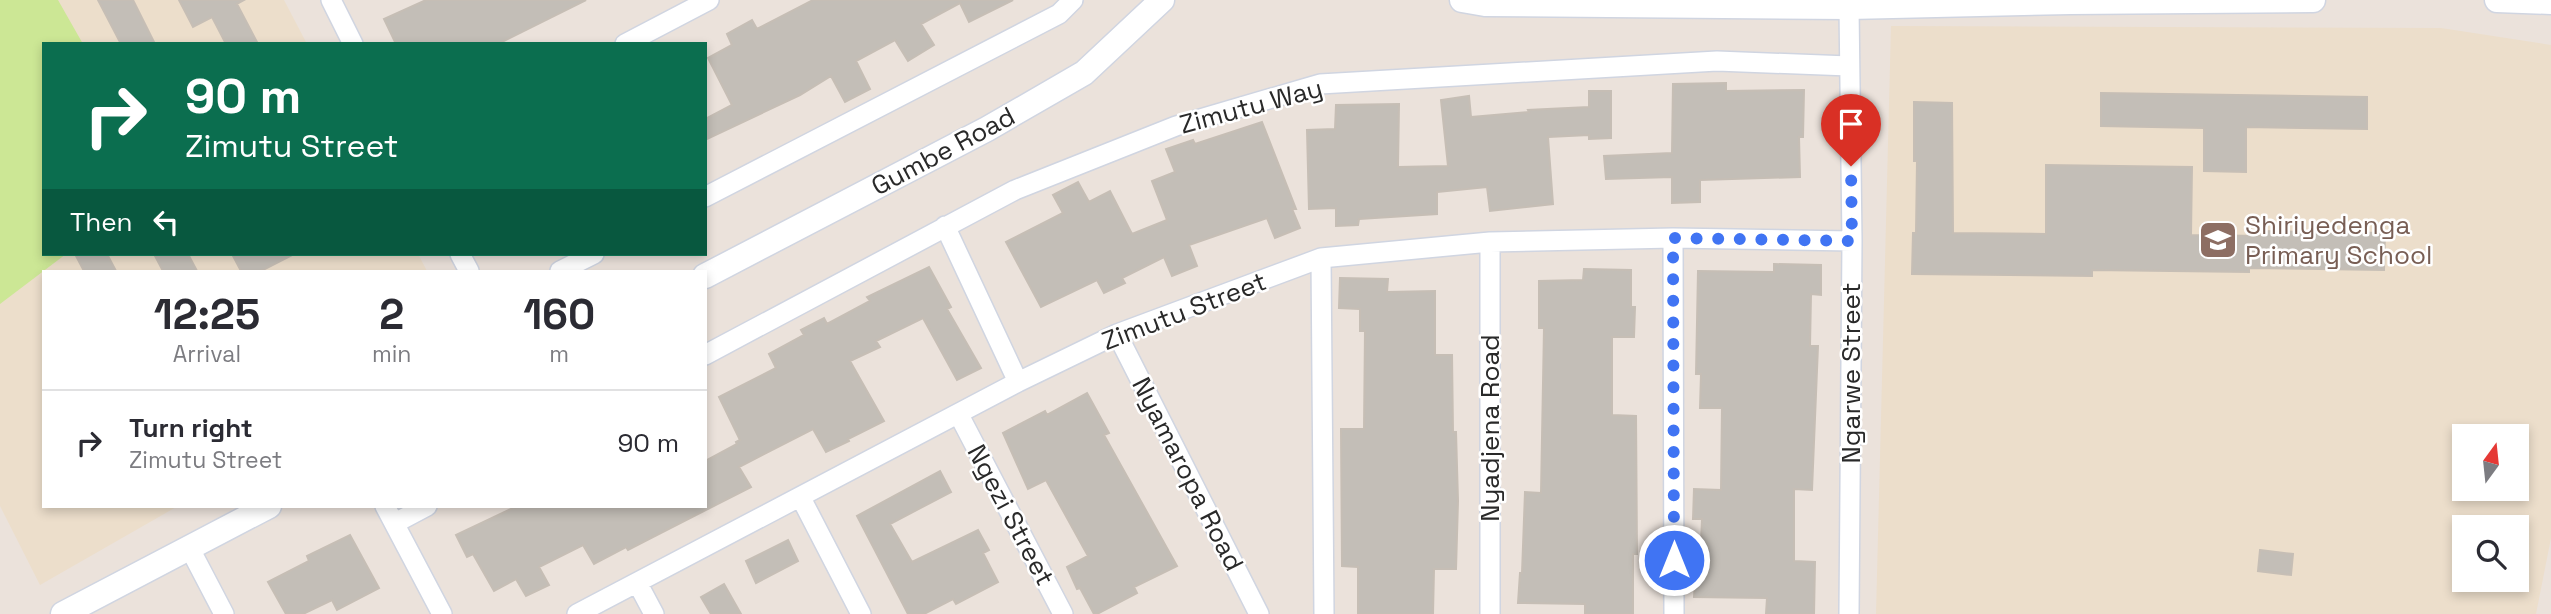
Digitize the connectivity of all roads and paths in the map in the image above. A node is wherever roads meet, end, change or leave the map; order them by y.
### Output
1 (332, 0) edge
2 (709, 0) edge
3 (1073, 0) edge
4 (1162, 0) edge
5 (1462, 0) edge
6 (2313, 0) edge
7 (2497, 0) edge
8 (2070, 1) edge
9 (2248, 1) edge
10 (2551, 2) edge
11 (1892, 3) edge
12 (1849, 7) junction
13 (352, 42) edge
14 (629, 42) edge
15 (1849, 66) junction
16 (707, 196) edge
17 (945, 226) junction
18 (1673, 238) junction
19 (1852, 241) junction
20 (1490, 242) junction
21 (590, 256) edge
22 (1321, 258) junction
23 (562, 270) edge
24 (707, 275) edge
25 (1117, 334) junction
26 (707, 354) edge
27 (1018, 382) junction
28 (959, 415) junction
29 (801, 498) junction
30 (265, 508) edge
31 (386, 508) edge
32 (423, 508) edge
33 (395, 523) junction
34 (189, 547) junction
35 (638, 584) junction
36 (63, 614) edge
37 (224, 614) edge
38 (442, 614) edge
39 (577, 614) edge
40 (654, 614) edge
41 (861, 614) edge
42 (1063, 614) edge
43 (1259, 614) edge
44 (1324, 614) edge
45 (1490, 614) edge
46 (1674, 614) edge
47 (1849, 614) edge

1 - 13 street
2 - 14 street
3 - 16 street
4 - 24 street, Gumbe Road
5 - 12 street
6 - 9 street
7 - 10 street
8 - 9 street
8 - 11 street
11 - 12 street
12 - 15 street, Ngarwe Street
15 - 17 street, Zimutu Way
15 - 19 street, Ngarwe Street
17 - 26 street, Zimutu Way
17 - 27 street
18 - 19 street, Zimutu Street
18 - 20 street, Zimutu Street
18 - 46 street
19 - 47 street, Ngarwe Street
20 - 22 street, Zimutu Street
20 - 45 street, Nyadjena Road
21 - 23 street
22 - 25 street, Zimutu Street
22 - 44 street
25 - 27 street, Zimutu Street
25 - 43 street, Nyamaropa Road
27 - 28 street, Zimutu Street
28 - 29 street, Zimutu Street
28 - 42 street, Ngezi Street
29 - 35 street, Zimutu Street
29 - 41 street
30 - 34 street
31 - 33 street
32 - 33 street
33 - 38 street
34 - 36 street
34 - 37 street
35 - 39 street, Zimutu Street
35 - 40 street

